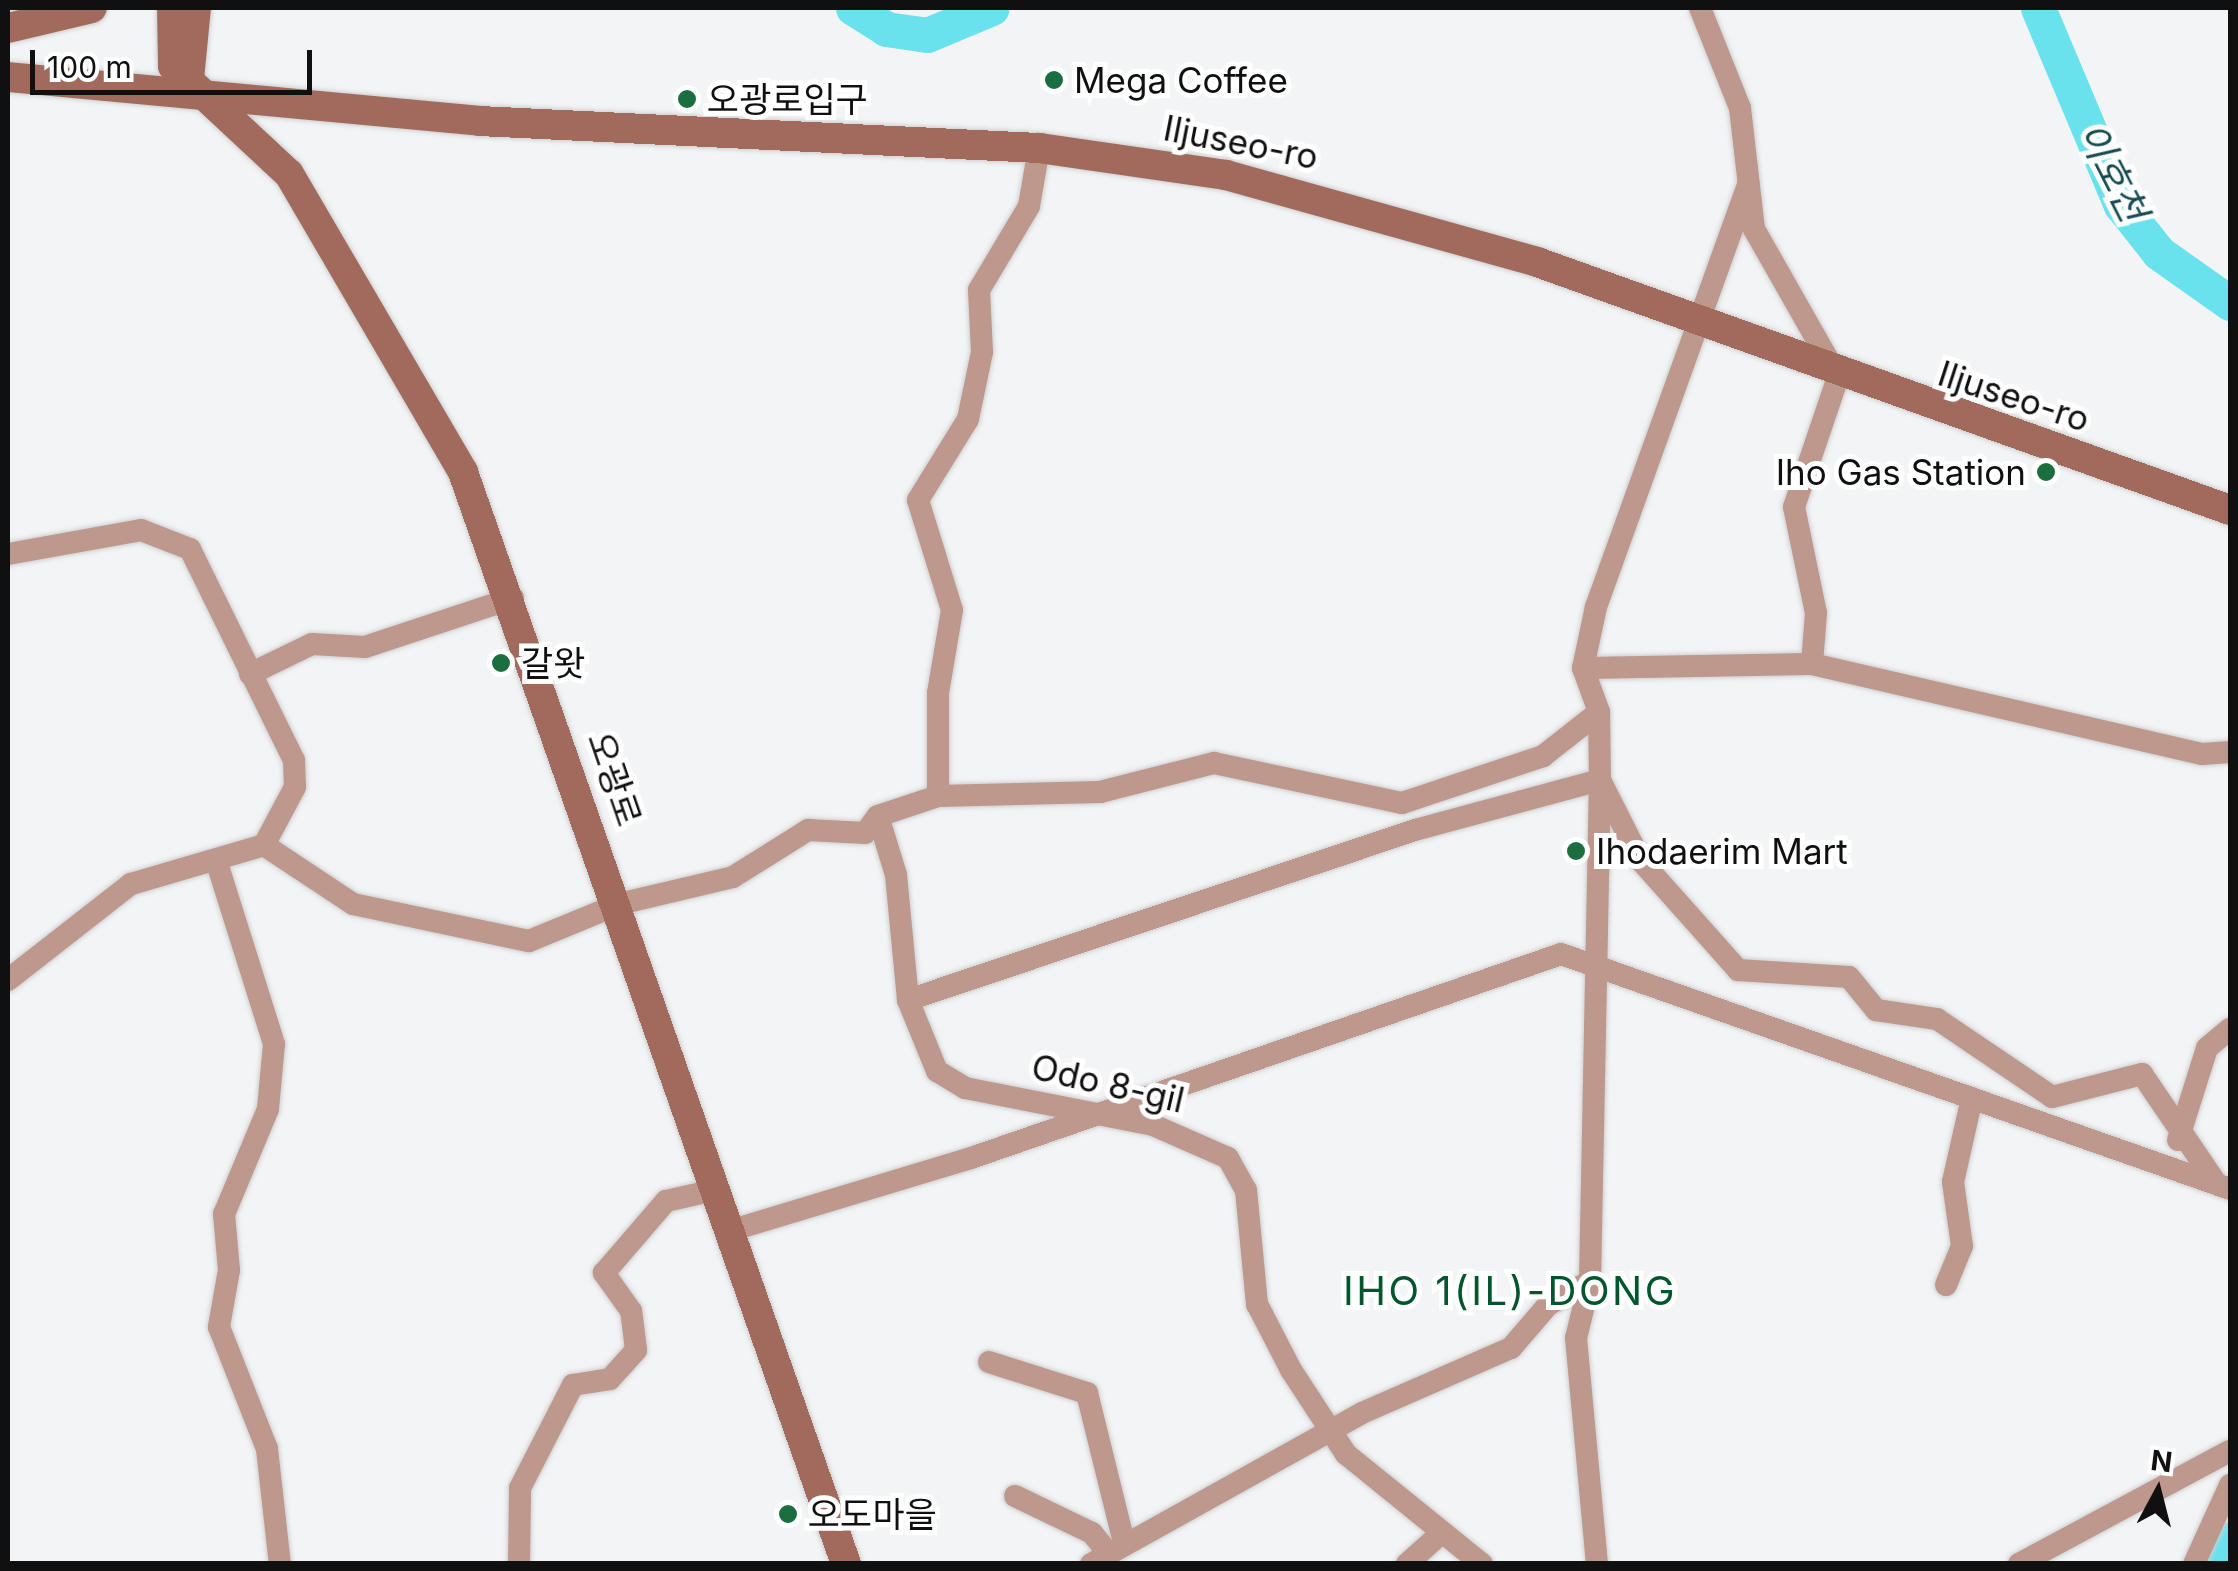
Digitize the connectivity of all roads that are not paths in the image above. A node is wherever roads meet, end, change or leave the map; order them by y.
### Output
1 (92, 8) edge
2 (172, 8) edge
3 (196, 8) edge
4 (1700, 8) edge
5 (8, 28) edge
6 (8, 77) edge
7 (188, 90) junction
8 (1039, 148) junction
9 (1748, 185) junction
10 (1698, 324) junction
11 (1838, 377) junction
12 (2230, 510) edge
13 (8, 554) edge
14 (512, 598) junction
15 (1812, 664) junction
16 (1583, 668) junction
17 (250, 674) junction
18 (1599, 712) junction
19 (2230, 752) edge
20 (1600, 780) junction
21 (938, 796) junction
22 (878, 816) junction
23 (264, 845) junction
24 (218, 863) junction
25 (619, 904) junction
26 (1594, 960) junction
27 (8, 980) edge
28 (908, 1000) junction
29 (2230, 1029) edge
30 (2048, 1095) junction
31 (1972, 1098) junction
32 (1099, 1112) junction
33 (2040, 1122) junction
34 (2182, 1130) junction
35 (2167, 1166) junction
36 (2223, 1186) edge
37 (715, 1190) junction
38 (730, 1231) junction
39 (1590, 1282) junction
40 (1946, 1285) dead end
41 (989, 1362) dead end
42 (1333, 1432) junction
43 (2230, 1451) edge
44 (2230, 1485) edge
45 (1015, 1496) dead end
46 (1438, 1536) junction
47 (1108, 1553) edge
48 (280, 1564) edge
49 (519, 1564) edge
50 (846, 1564) edge
51 (1407, 1564) edge
52 (1482, 1564) edge
53 (1597, 1564) edge
54 (2020, 1564) edge
55 (2194, 1564) edge

1 - 5 main road
2 - 7 main road
3 - 7 main road
4 - 9 street
6 - 7 main road, Iljuseo-ro
7 - 8 main road, Iljuseo-ro
7 - 14 main road, 오광로
8 - 10 main road, Iljuseo-ro
8 - 21 street
9 - 10 street
9 - 11 street
10 - 11 main road, Iljuseo-ro
10 - 16 street
11 - 12 main road, Iljuseo-ro
11 - 15 street
13 - 17 street
14 - 17 street
14 - 25 main road, 오광로
15 - 16 street
15 - 19 street
16 - 18 street
17 - 23 street
18 - 20 street
18 - 21 street
20 - 26 street
20 - 28 street
20 - 30 street
21 - 22 street
22 - 25 street
22 - 28 street, Odo 8-gil
23 - 24 street
23 - 25 street
24 - 27 street
24 - 48 street
25 - 37 main road, 오광로
26 - 31 street
26 - 32 street
26 - 39 street
28 - 32 street, Odo 8-gil
29 - 34 street
30 - 33 street
30 - 34 street
31 - 33 street
31 - 40 street
32 - 38 street
32 - 42 street, Odo 8-gil
33 - 35 street
34 - 35 street
34 - 36 street
35 - 36 street
37 - 38 main road, 오광로
37 - 49 street
38 - 50 main road, 오광로
39 - 42 street
39 - 53 street
41 - 47 street
42 - 46 street, Odo 8-gil
42 - 47 street
43 - 54 street
44 - 55 street
45 - 47 street
46 - 51 street
46 - 52 street, Odo 8-gil

